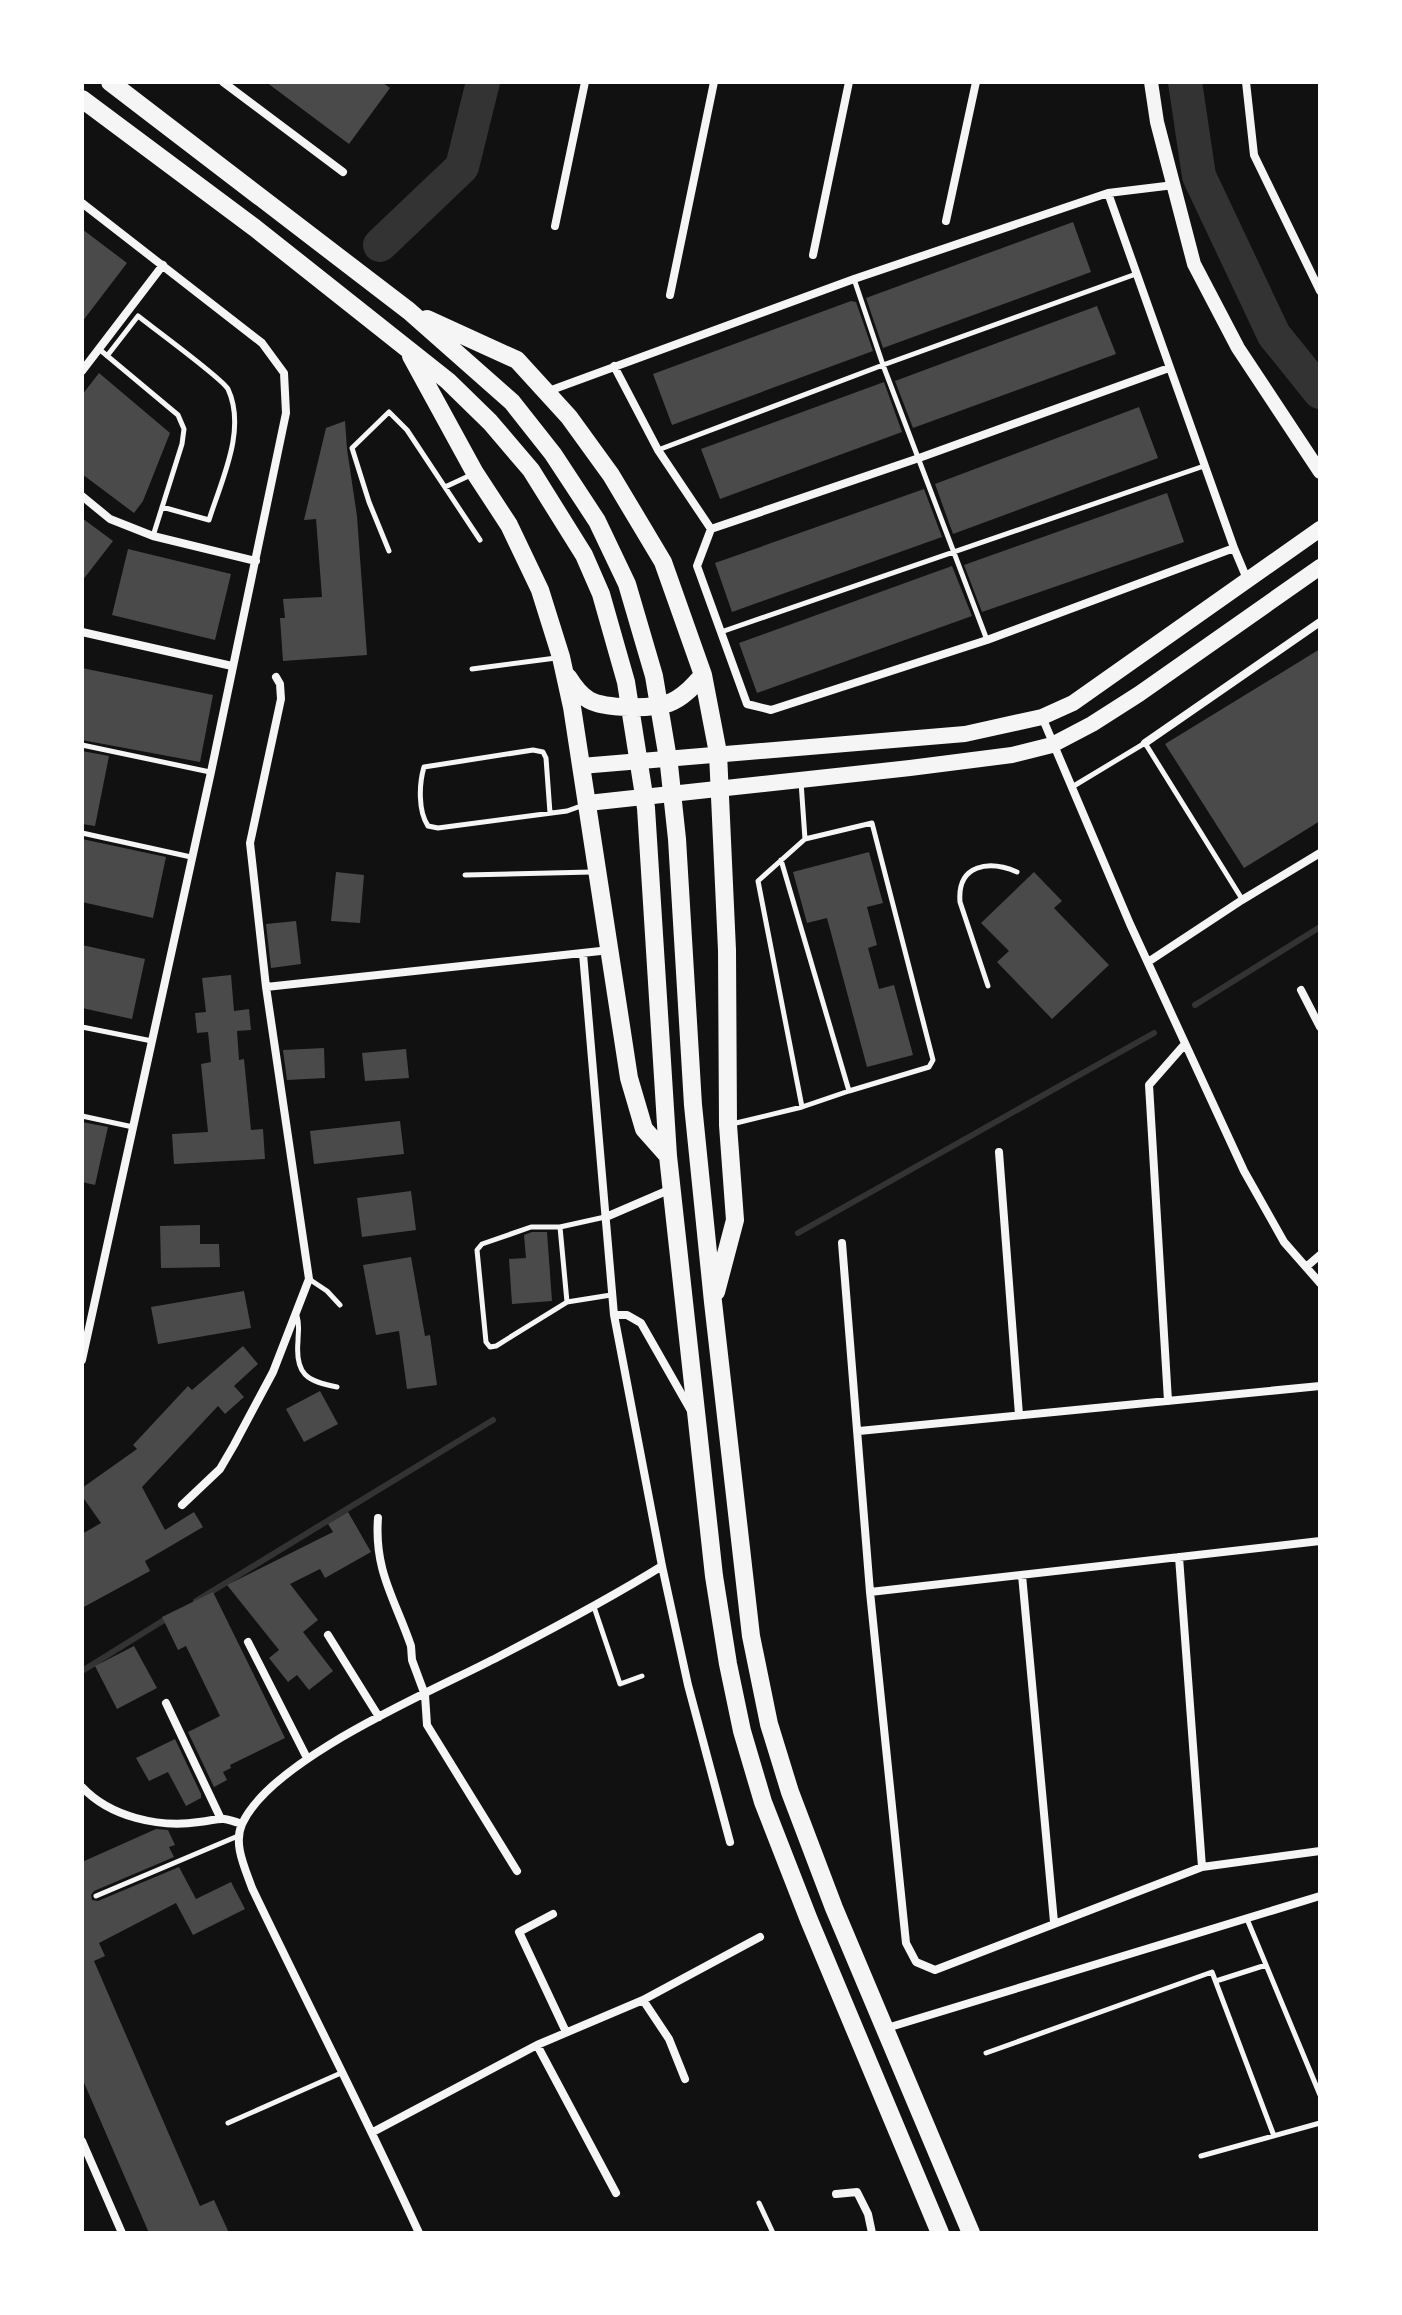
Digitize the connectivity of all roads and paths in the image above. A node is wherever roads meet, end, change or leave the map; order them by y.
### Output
1 (110, 82) edge
2 (223, 82) edge
3 (585, 82) edge
4 (714, 82) edge
5 (849, 82) edge
6 (976, 82) edge
7 (1151, 82) edge
8 (1246, 82) edge
9 (82, 99) edge
10 (343, 172) dead end
11 (1174, 185) junction
12 (1108, 193) junction
13 (82, 203) edge
14 (946, 221) dead end
15 (555, 226) dead end
16 (813, 255) dead end
17 (163, 265) junction
18 (1136, 274) junction
19 (854, 279) junction
20 (1320, 291) edge
21 (670, 295) dead end
22 (409, 311) junction
23 (405, 345) junction
24 (99, 349) junction
25 (107, 356) junction
26 (883, 365) junction
27 (614, 366) junction
28 (1169, 368) junction
29 (82, 371) edge
30 (546, 392) junction
31 (658, 450) junction
32 (919, 458) junction
33 (1204, 466) junction
34 (1320, 472) edge
35 (475, 473) junction
36 (445, 487) junction
37 (82, 496) edge
38 (162, 507) junction
39 (711, 529) junction
40 (1320, 529) edge
41 (153, 536) junction
42 (480, 540) dead end
43 (1234, 548) junction
44 (389, 551) dead end
45 (953, 552) junction
46 (256, 561) junction
47 (1320, 567) edge
48 (1247, 579) junction
49 (1320, 622) edge
50 (82, 632) edge
51 (720, 632) junction
52 (987, 640) junction
53 (562, 664) junction
54 (232, 666) junction
55 (472, 669) dead end
56 (703, 675) junction
57 (276, 677) dead end
58 (1042, 717) junction
59 (1145, 743) junction
60 (82, 745) edge
61 (1052, 745) junction
62 (718, 753) junction
63 (581, 766) junction
64 (211, 772) junction
65 (801, 781) junction
66 (1072, 787) junction
67 (720, 791) junction
68 (588, 803) junction
69 (550, 813) junction
70 (82, 833) edge
71 (805, 839) junction
72 (1320, 853) edge
73 (192, 858) junction
74 (781, 860) junction
75 (1017, 872) dead end
76 (599, 873) junction
77 (465, 875) dead end
78 (1242, 900) junction
79 (611, 950) junction
80 (583, 954) junction
81 (1148, 962) junction
82 (988, 986) dead end
83 (266, 987) junction
84 (1301, 990) dead end
85 (82, 1027) edge
86 (1320, 1027) edge
87 (152, 1041) junction
88 (1185, 1044) junction
89 (849, 1091) junction
90 (802, 1107) junction
91 (82, 1116) edge
92 (728, 1125) junction
93 (133, 1127) junction
94 (999, 1152) dead end
95 (668, 1156) junction
96 (672, 1188) junction
97 (606, 1217) junction
98 (560, 1227) junction
99 (842, 1243) dead end
100 (1320, 1255) edge
101 (1306, 1267) junction
102 (309, 1279) junction
103 (1320, 1283) edge
104 (611, 1295) junction
105 (567, 1302) junction
106 (713, 1302) junction
107 (340, 1305) dead end
108 (82, 1308) edge
109 (93, 1311) junction
110 (295, 1311) junction
111 (614, 1315) junction
112 (82, 1360) edge
113 (1320, 1386) edge
114 (337, 1387) dead end
115 (1168, 1401) junction
116 (1019, 1415) junction
117 (699, 1424) junction
118 (859, 1431) junction
119 (182, 1505) dead end
120 (378, 1518) dead end
121 (1320, 1541) edge
122 (1179, 1557) junction
123 (662, 1566) junction
124 (1022, 1575) junction
125 (870, 1592) junction
126 (594, 1607) junction
127 (328, 1635) dead end
128 (248, 1642) dead end
129 (642, 1676) dead end
130 (425, 1695) junction
131 (166, 1703) dead end
132 (379, 1717) junction
133 (307, 1758) junction
134 (82, 1787) edge
135 (220, 1817) junction
136 (242, 1824) junction
137 (238, 1836) junction
138 (730, 1842) dead end
139 (1320, 1851) edge
140 (1202, 1867) junction
141 (517, 1871) dead end
142 (96, 1896) dead end
143 (1320, 1896) edge
144 (553, 1914) dead end
145 (1246, 1918) junction
146 (1054, 1922) junction
147 (760, 1937) dead end
148 (1266, 1965) junction
149 (1216, 1981) junction
150 (643, 2000) junction
151 (886, 2029) junction
152 (566, 2032) junction
153 (537, 2045) junction
154 (986, 2053) dead end
155 (341, 2073) junction
156 (685, 2079) dead end
157 (1320, 2095) edge
158 (228, 2123) dead end
159 (1320, 2123) edge
160 (373, 2132) junction
161 (1274, 2136) junction
162 (82, 2141) edge
163 (1201, 2156) dead end
164 (616, 2193) dead end
165 (836, 2194) dead end
166 (759, 2203) dead end
167 (122, 2233) edge
168 (419, 2233) edge
169 (773, 2233) edge
170 (872, 2233) edge
171 (940, 2233) edge
172 (971, 2233) edge

1 - 22 highway
2 - 10 street
3 - 15 street
4 - 21 street
5 - 16 street
6 - 14 street
7 - 11 street
8 - 20 street
9 - 23 highway
11 - 12 street
11 - 34 street
12 - 18 street
12 - 19 street
13 - 17 street
17 - 24 street
17 - 46 street
18 - 26 lane
18 - 28 street
19 - 26 lane
19 - 27 street
22 - 30 highway
22 - 106 highway
23 - 35 highway
23 - 95 highway
24 - 25 lane
24 - 29 street
25 - 38 lane
25 - 38 lane
26 - 31 lane
26 - 32 lane
27 - 30 street
27 - 31 street
28 - 32 street
28 - 33 street
30 - 56 highway
31 - 39 street
32 - 39 street
32 - 45 lane
33 - 43 street
33 - 45 lane
35 - 36 lane
35 - 53 highway
36 - 42 lane
36 - 44 lane
37 - 41 street
38 - 41 lane
39 - 51 street
40 - 48 main road
41 - 46 street
43 - 48 street
43 - 52 street
45 - 51 lane
45 - 52 lane
46 - 54 street
47 - 61 main road
48 - 58 main road
49 - 59 street
50 - 54 street
51 - 52 street
53 - 55 lane
53 - 56 highway
53 - 63 highway
54 - 64 street
56 - 62 highway
57 - 83 street
58 - 61 street
58 - 62 main road
59 - 66 lane
59 - 78 lane
60 - 64 lane
61 - 65 main road
61 - 66 street
62 - 63 main road
62 - 67 highway
63 - 68 highway
64 - 73 street
65 - 67 main road
65 - 71 lane
66 - 81 street
67 - 68 main road
67 - 92 highway
68 - 69 lane
68 - 76 highway
69 - 69 lane
70 - 73 lane
71 - 74 lane
71 - 89 lane
72 - 78 street
73 - 87 street
74 - 89 lane
74 - 90 lane
75 - 82 lane
76 - 77 lane
76 - 79 highway
78 - 81 street
79 - 80 street
79 - 95 highway
80 - 83 street
80 - 97 street
81 - 88 street
83 - 102 street
84 - 86 street
85 - 87 lane
87 - 93 street
88 - 101 street
88 - 115 street
89 - 90 lane
90 - 92 lane
91 - 93 lane
92 - 106 highway
93 - 109 street
94 - 116 street
95 - 96 highway
96 - 97 street
96 - 117 highway
97 - 98 lane
97 - 104 street
98 - 105 lane
98 - 105 lane
99 - 118 street
100 - 101 street
101 - 103 street
102 - 107 lane
102 - 110 street
104 - 105 lane
104 - 111 street
106 - 151 highway
108 - 109 lane
109 - 112 street
110 - 114 lane
110 - 119 street
111 - 117 street
111 - 123 street
113 - 115 street
115 - 116 street
116 - 118 street
117 - 171 highway
118 - 125 street
120 - 130 street
121 - 122 street
122 - 124 street
122 - 140 street
123 - 126 street
123 - 138 street
124 - 125 street
124 - 146 street
125 - 146 street
126 - 129 lane
126 - 130 street
127 - 132 street
128 - 133 street
130 - 132 street
130 - 141 street
131 - 135 street
132 - 133 street
133 - 136 street
134 - 135 street
135 - 136 street
136 - 137 street
137 - 142 lane
137 - 155 street
139 - 140 street
140 - 146 street
143 - 145 street
144 - 152 street
145 - 148 lane
145 - 151 street
147 - 150 street
148 - 149 lane
148 - 157 lane
149 - 154 lane
149 - 161 lane
150 - 152 street
150 - 156 street
151 - 172 highway
152 - 153 street
153 - 160 street
153 - 164 street
155 - 158 lane
155 - 160 street
159 - 161 lane
160 - 168 street
161 - 163 lane
162 - 167 street
165 - 170 street
166 - 169 lane

